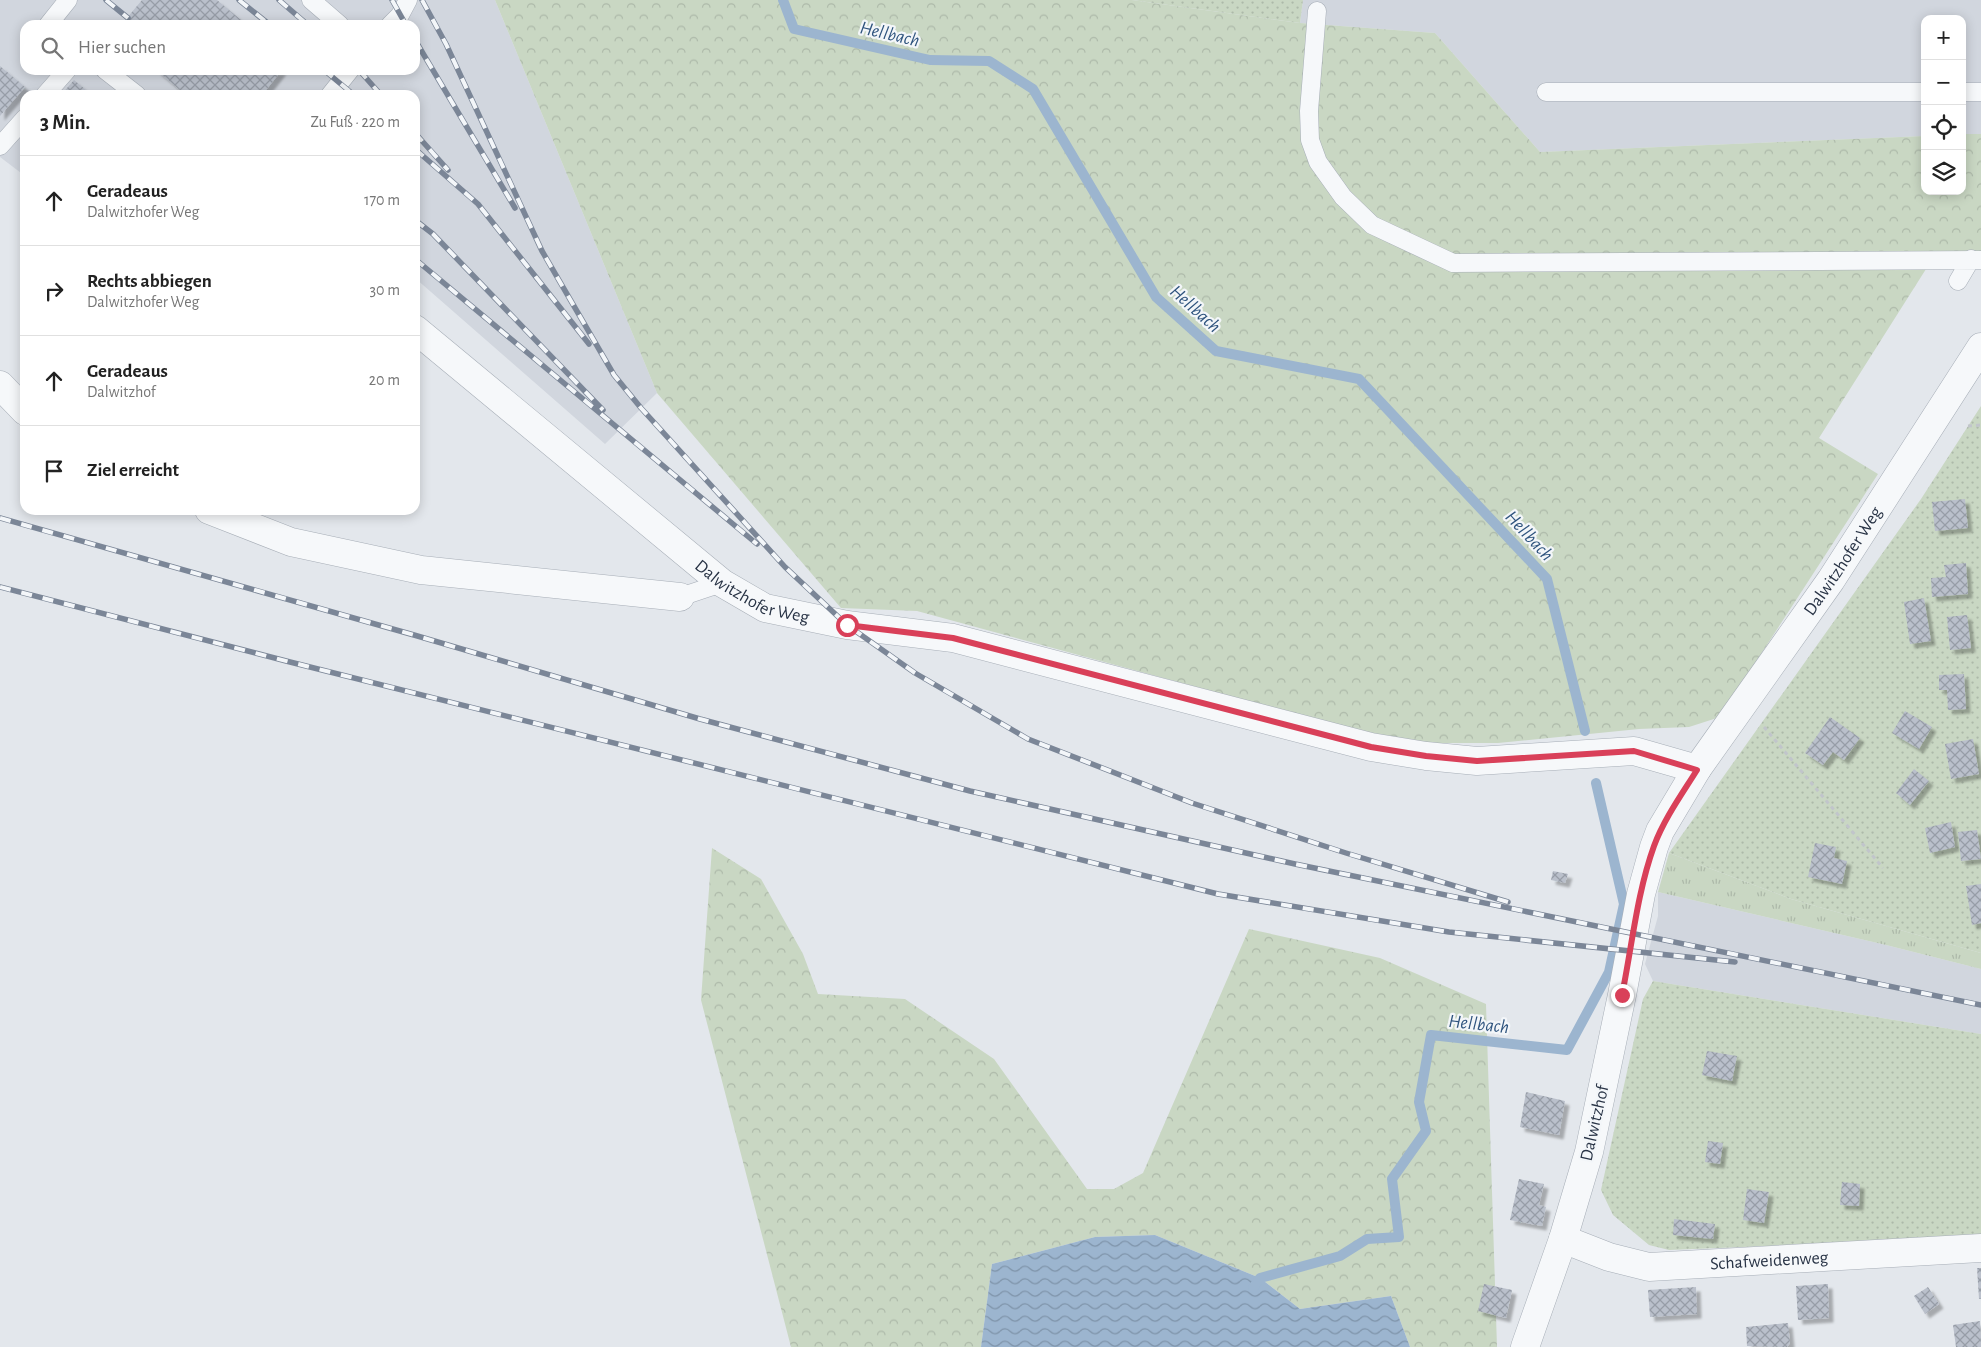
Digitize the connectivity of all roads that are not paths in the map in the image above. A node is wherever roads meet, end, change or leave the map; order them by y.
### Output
1 (68, 0) edge
2 (311, 0) edge
3 (408, 0) edge
4 (1317, 11) dead end
5 (52, 20) edge
6 (334, 20) edge
7 (395, 20) edge
8 (63, 75) edge
9 (111, 75) edge
10 (346, 75) edge
11 (49, 90) edge
12 (131, 90) edge
13 (334, 90) edge
14 (1546, 92) dead end
15 (1921, 92) edge
16 (1966, 92) edge
17 (1981, 92) edge
18 (20, 124) edge
19 (0, 146) edge
20 (1976, 259) edge
21 (1958, 281) dead end
22 (420, 336) edge
23 (1981, 347) edge
24 (0, 385) edge
25 (20, 407) edge
26 (222, 515) edge
27 (722, 582) junction
28 (680, 598) joint
29 (1697, 770) junction
30 (1641, 894) joint
31 (1563, 1240) junction
32 (1981, 1248) edge
33 (1525, 1347) edge

1 - 5 lane
2 - 6 lane
3 - 7 lane
4 - 20 lane
8 - 11 lane
9 - 12 lane
10 - 13 lane
14 - 15 lane
16 - 17 lane
18 - 19 lane
20 - 21 lane
22 - 27 street, Dalwitzhofer Weg
23 - 29 street, Dalwitzhofer Weg
24 - 25 street
26 - 28 street
27 - 28 lane
27 - 29 street, Dalwitzhofer Weg
29 - 30 street, Dalwitzhofer Weg
30 - 31 street, Dalwitzhof
31 - 32 street, Schafweidenweg
31 - 33 street, Dalwitzhof

